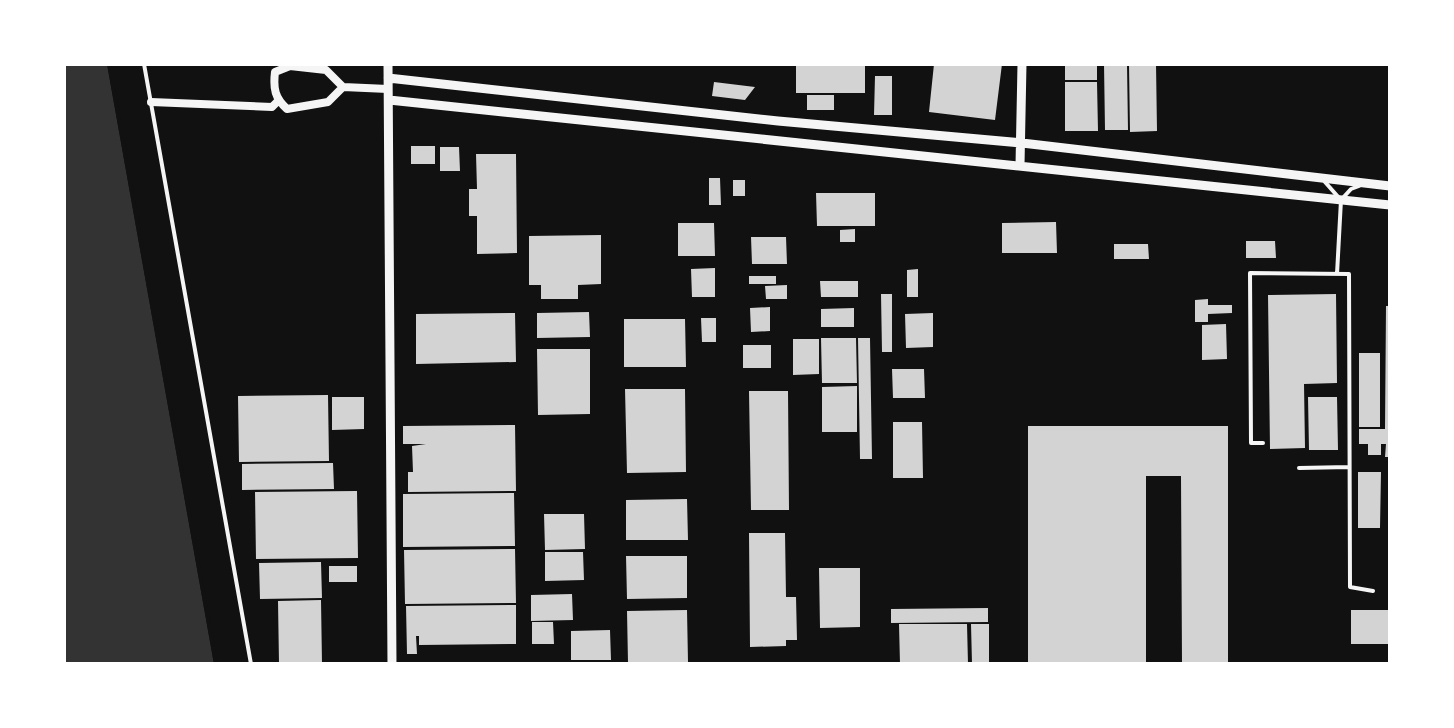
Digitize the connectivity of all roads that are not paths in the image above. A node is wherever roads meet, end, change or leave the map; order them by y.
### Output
1 (144, 64) edge
2 (388, 64) edge
3 (1022, 64) edge
4 (295, 65) edge
5 (343, 87) junction
6 (388, 89) junction
7 (278, 101) junction
8 (151, 102) junction
9 (1022, 143) junction
10 (1020, 165) junction
11 (1316, 177) junction
12 (1369, 183) junction
13 (1390, 186) edge
14 (1341, 200) junction
15 (1390, 205) edge
16 (1337, 274) junction
17 (1263, 443) dead end
18 (1349, 467) junction
19 (1299, 468) dead end
20 (1373, 591) dead end
21 (251, 664) edge
22 (392, 664) edge

1 - 8 lane
2 - 6 street
3 - 9 street
4 - 5 street
4 - 7 street
5 - 6 street
5 - 7 street
6 - 9 street
6 - 10 street
6 - 22 street
7 - 8 street
8 - 21 lane
9 - 10 street
9 - 11 street
10 - 14 street
11 - 12 street
11 - 14 lane
12 - 13 street
12 - 14 lane
14 - 15 street
14 - 16 lane
16 - 17 lane
16 - 18 lane
18 - 19 lane
18 - 20 lane

